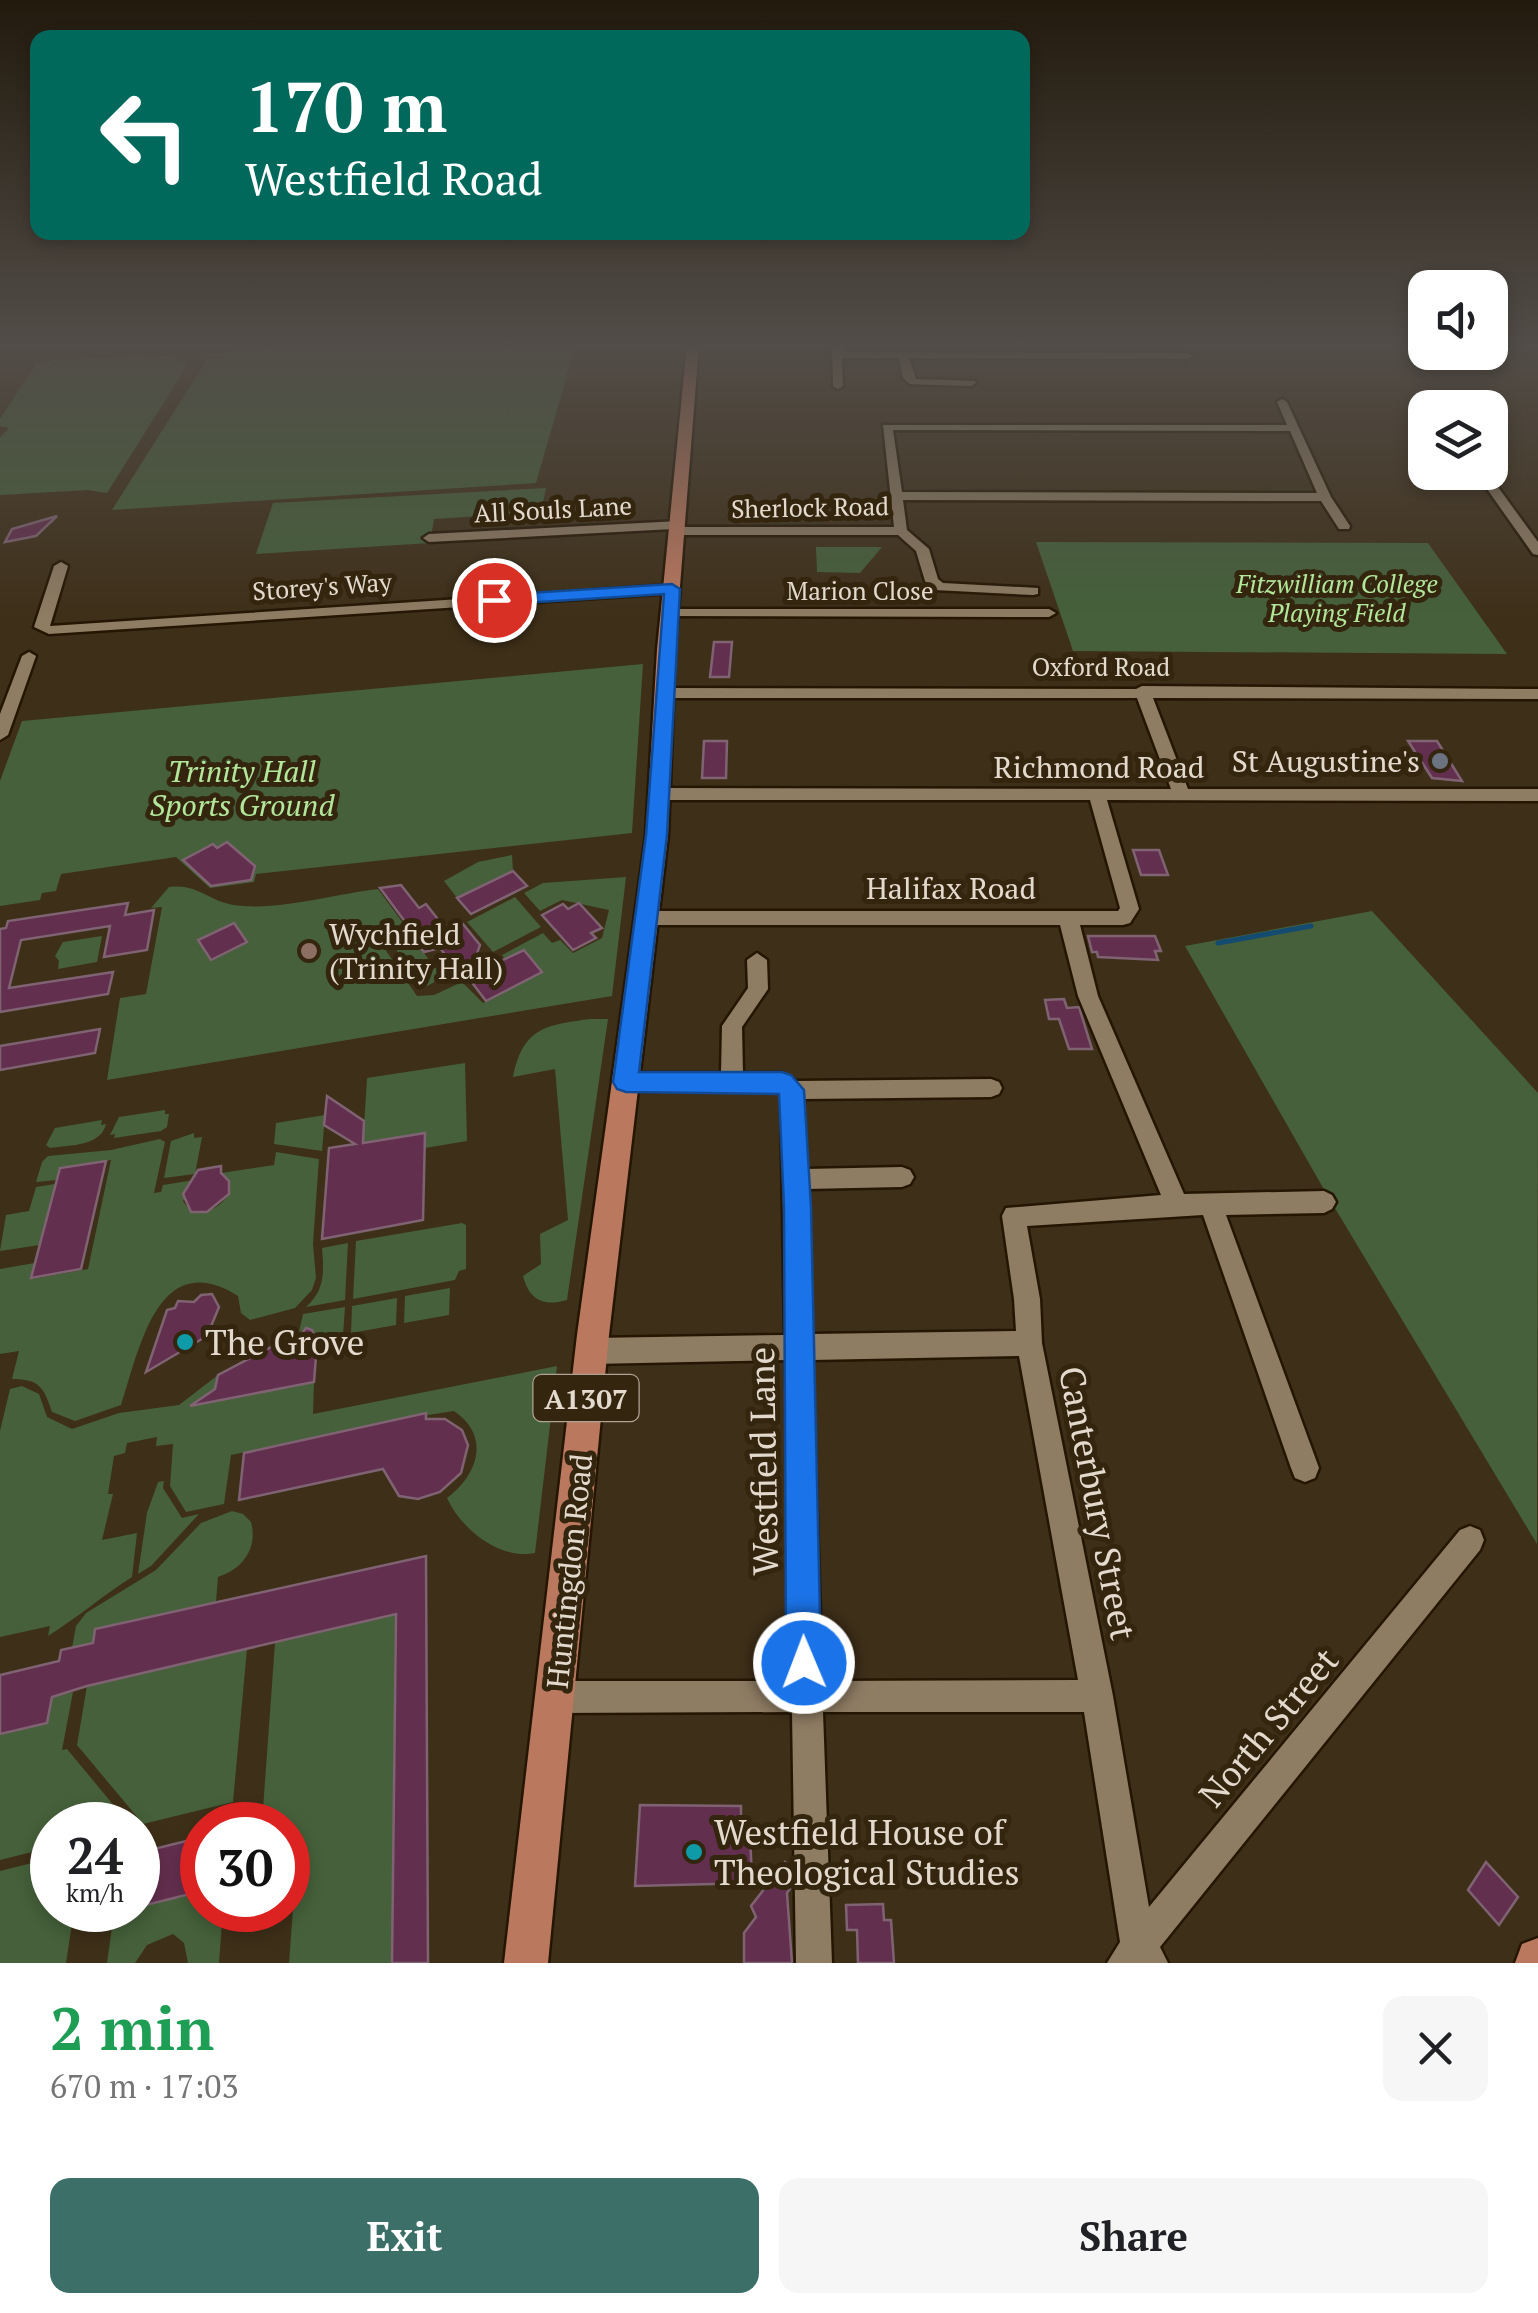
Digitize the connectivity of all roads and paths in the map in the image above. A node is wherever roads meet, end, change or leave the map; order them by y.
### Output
1 (686, 436) edge
2 (888, 436) edge
3 (1296, 436) edge
4 (1493, 490) edge
5 (896, 496) junction
6 (1325, 497) junction
7 (1344, 526) dead end
8 (678, 528) junction
9 (901, 531) junction
10 (429, 538) dead end
11 (1538, 551) edge
12 (61, 566) dead end
13 (672, 589) junction
14 (1033, 591) dead end
15 (1050, 613) dead end
16 (670, 614) junction
17 (28, 656) dead end
18 (1142, 691) junction
19 (664, 693) junction
20 (1538, 694) edge
21 (0, 735) edge
22 (659, 794) junction
23 (1097, 795) junction
24 (1182, 795) junction
25 (1538, 795) edge
26 (1068, 917) junction
27 (648, 918) junction
28 (757, 960) dead end
29 (626, 1082) junction
30 (732, 1082) junction
31 (787, 1086) junction
32 (991, 1088) dead end
33 (902, 1177) dead end
34 (796, 1179) junction
35 (1324, 1202) dead end
36 (1177, 1205) junction
37 (1211, 1205) junction
38 (1029, 1343) junction
39 (798, 1348) junction
40 (591, 1351) junction
41 (1305, 1468) dead end
42 (1470, 1540) dead end
43 (1097, 1696) junction
44 (556, 1697) junction
45 (804, 1697) junction
46 (1138, 1958) edge
47 (526, 1963) edge
48 (814, 1963) edge

1 - 8 main road, Huntingdon Road / A1307
2 - 5 street, Sherlock Road
3 - 6 street
4 - 11 street
5 - 6 street
5 - 9 street, Sherlock Road
6 - 7 street
8 - 9 street, Sherlock Road
8 - 10 street, All Souls Lane
8 - 13 main road, Huntingdon Road / A1307
9 - 14 street
12 - 13 street, Storey's Way
13 - 16 main road, Huntingdon Road / A1307
15 - 16 street, Marion Close
16 - 19 main road, Huntingdon Road / A1307
17 - 21 street
18 - 19 street, Oxford Road
18 - 20 street, Oxford Road
18 - 24 street
19 - 22 main road, Huntingdon Road / A1307
22 - 23 street, Richmond Road
22 - 27 main road, Huntingdon Road / A1307
23 - 24 street, Richmond Road
23 - 26 street, Halifax Road
24 - 25 street, Richmond Road
26 - 27 street, Halifax Road
26 - 36 street
27 - 29 main road, Huntingdon Road / A1307
28 - 30 street
29 - 30 street
29 - 40 main road, Huntingdon Road / A1307
30 - 31 street
31 - 32 street
31 - 34 street, Westfield Lane
33 - 34 street
34 - 39 street, Westfield Lane
35 - 37 street, Canterbury Street
36 - 37 street, Canterbury Street
36 - 38 street, Canterbury Street
37 - 41 street
38 - 39 street
38 - 43 street, Canterbury Street
39 - 40 street
39 - 45 street, Westfield Lane
40 - 44 main road, Huntingdon Road / A1307
42 - 46 street, North Street
43 - 45 street
43 - 46 street, Canterbury Street
44 - 45 street
44 - 47 main road, Huntingdon Road / A1307
45 - 48 street, Westfield Lane

